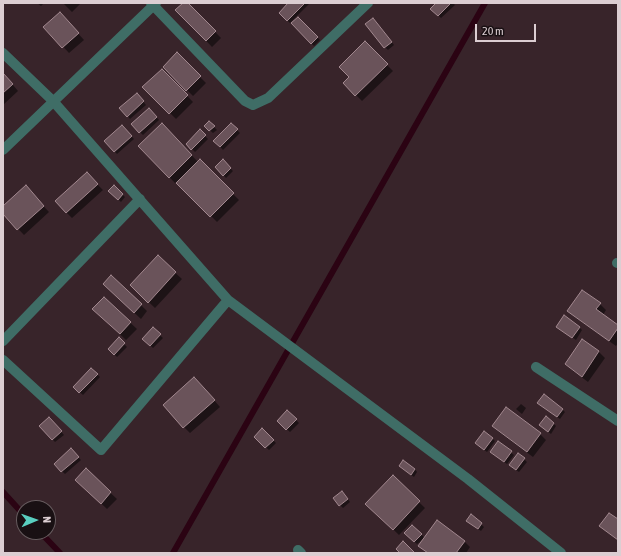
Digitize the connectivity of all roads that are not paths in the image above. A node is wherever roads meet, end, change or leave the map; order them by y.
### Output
1 (368, 3) edge
2 (153, 4) edge
3 (3, 53) edge
4 (53, 101) junction
5 (3, 150) edge
6 (140, 199) junction
7 (228, 300) junction
8 (3, 342) edge
9 (3, 360) edge
10 (536, 367) dead end
11 (618, 421) edge
12 (561, 553) edge

1 - 2 street
2 - 4 street
3 - 4 street
4 - 5 street
4 - 6 street
6 - 7 street
6 - 8 street
7 - 9 street
7 - 12 street
10 - 11 street

